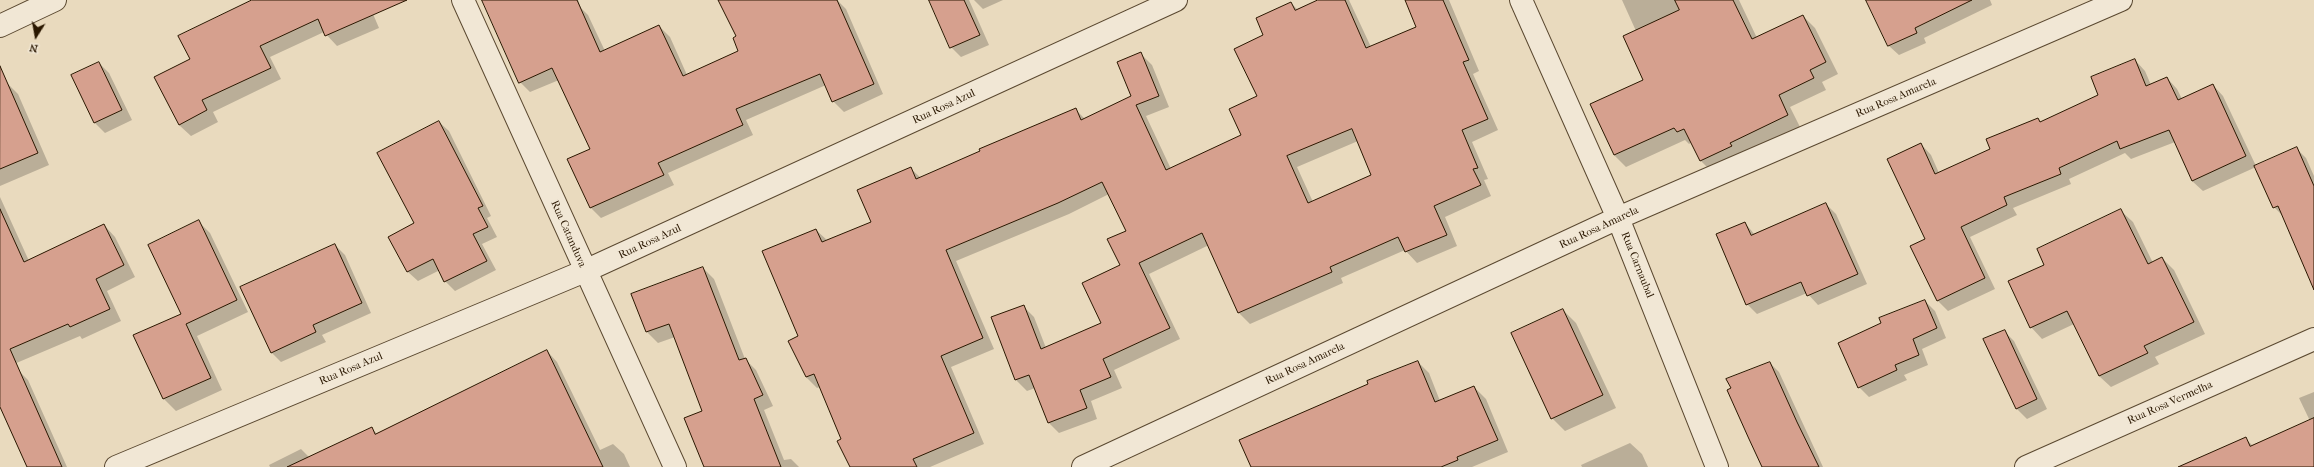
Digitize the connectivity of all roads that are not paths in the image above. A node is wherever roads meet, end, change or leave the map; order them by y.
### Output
1 (56, 0) edge
2 (463, 0) edge
3 (1176, 0) edge
4 (1521, 0) edge
5 (2121, 0) edge
6 (0, 26) edge
7 (1618, 218) junction
8 (585, 271) junction
9 (2314, 339) edge
10 (116, 467) edge
11 (675, 467) edge
12 (1083, 467) edge
13 (1717, 467) edge
14 (2026, 467) edge

1 - 6 street
2 - 8 street, Rua Catanduva
3 - 8 street, Rua Rosa Azul
4 - 7 street, Rua Carnaubal
5 - 7 street, Rua Rosa Amarela
7 - 12 street, Rua Rosa Amarela
7 - 13 street, Rua Carnaubal
8 - 10 street, Rua Rosa Azul
8 - 11 street, Rua Catanduva
9 - 14 street, Rua Rosa Vermelha

